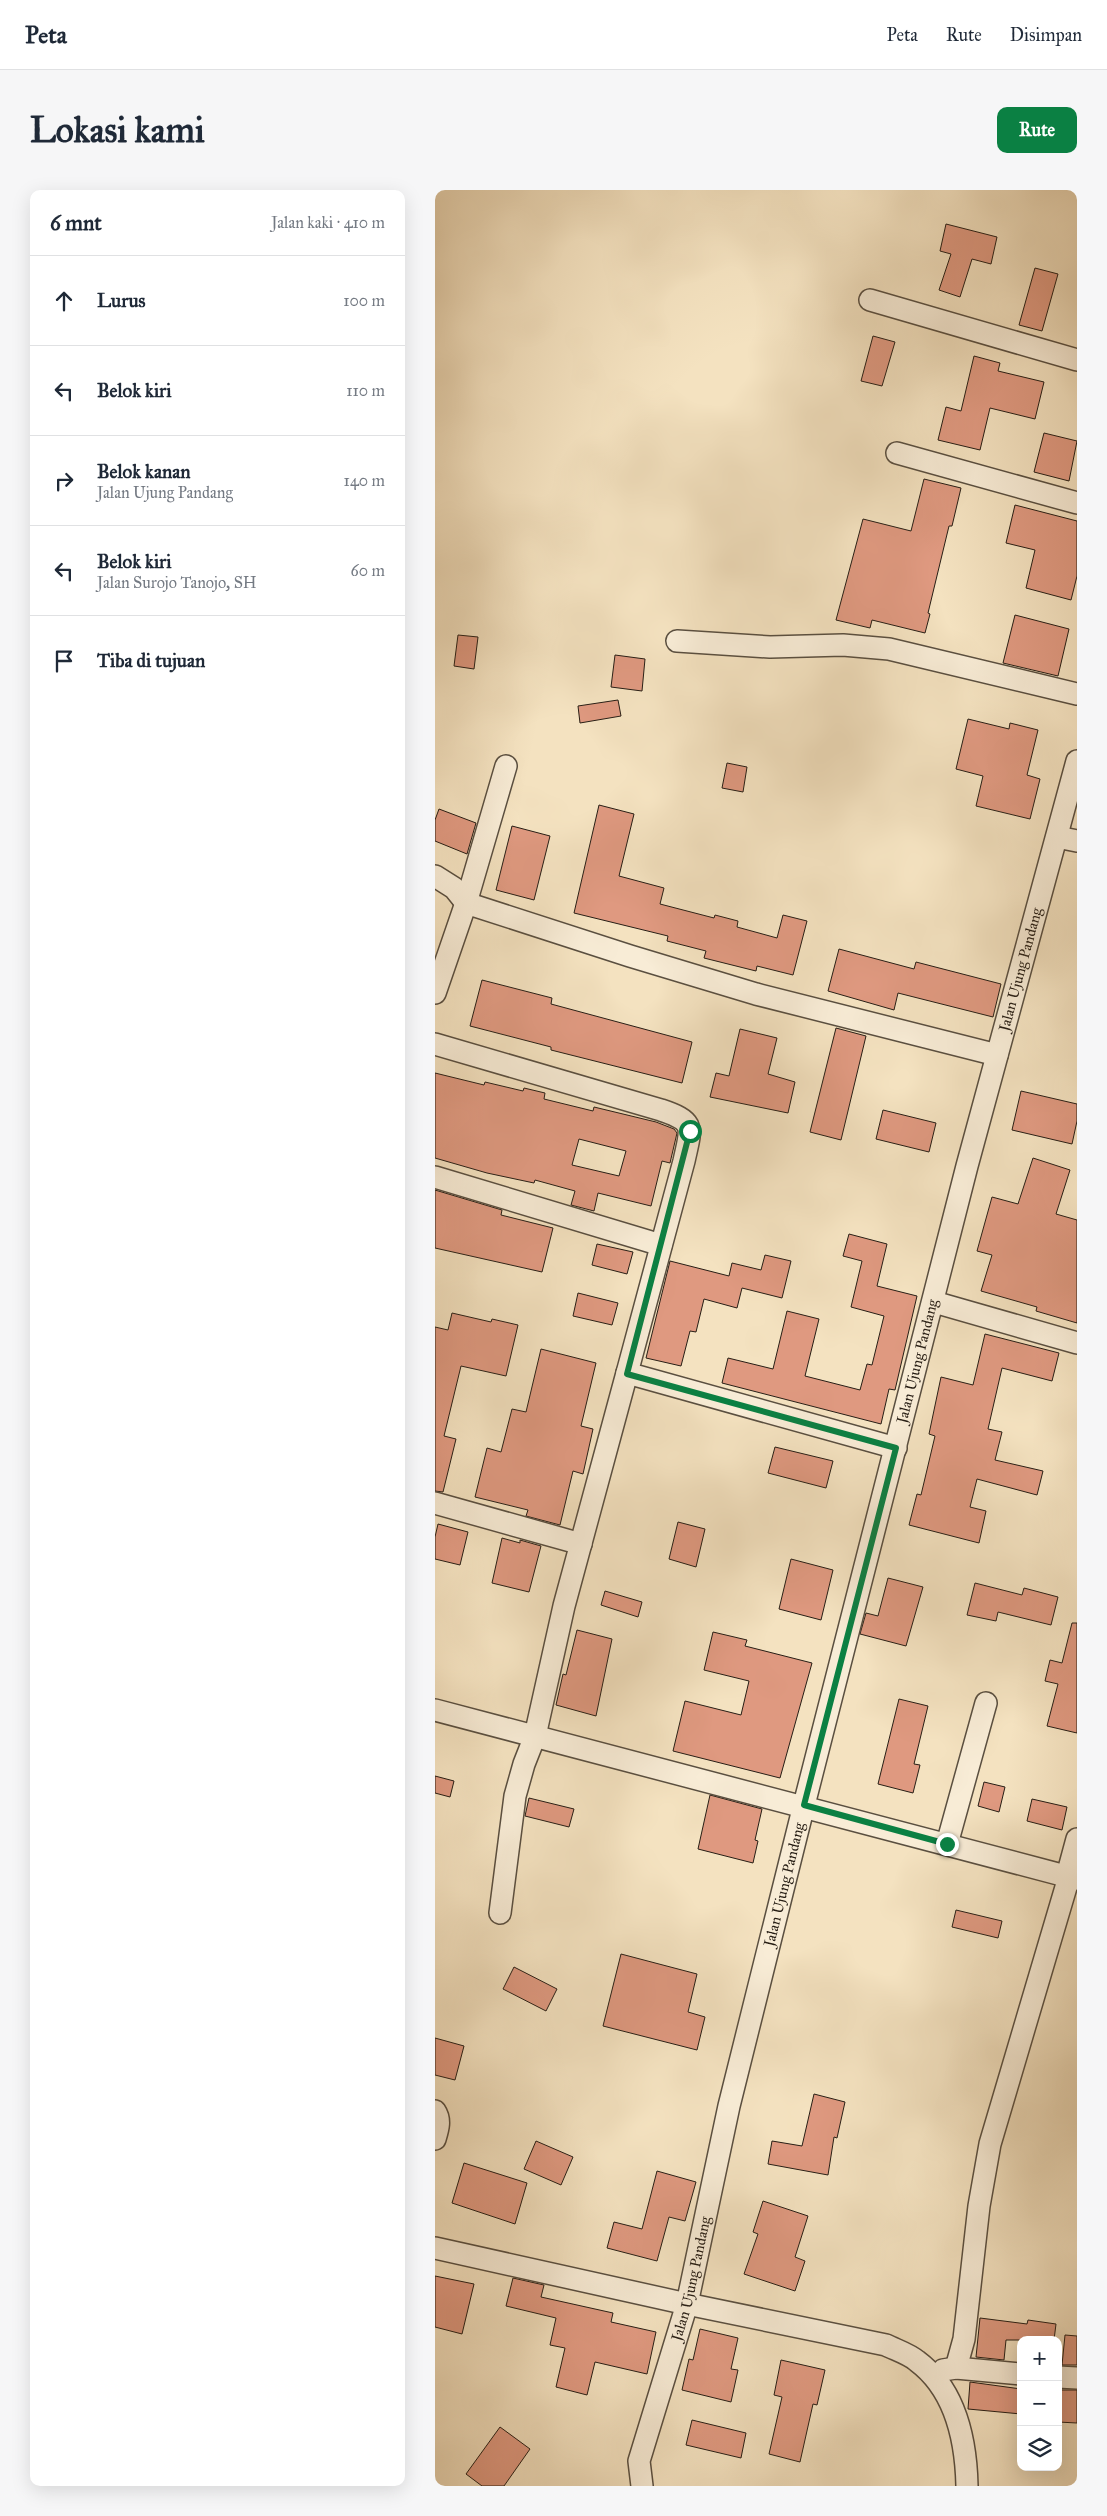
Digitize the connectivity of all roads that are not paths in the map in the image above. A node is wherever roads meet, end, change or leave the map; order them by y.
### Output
1 (870, 300) dead end
2 (1077, 360) edge
3 (897, 453) dead end
4 (1077, 503) edge
5 (677, 641) dead end
6 (1077, 694) edge
7 (1077, 762) edge
8 (506, 766) dead end
9 (1067, 839) edge
10 (435, 876) edge
11 (466, 903) junction
12 (435, 993) edge
13 (435, 1044) edge
14 (997, 1055) junction
15 (435, 1177) edge
16 (661, 1246) junction
17 (934, 1302) junction
18 (1077, 1343) edge
19 (627, 1374) junction
20 (896, 1448) junction
21 (435, 1503) edge
22 (581, 1544) junction
23 (986, 1703) dead end
24 (435, 1710) edge
25 (535, 1736) junction
26 (804, 1805) junction
27 (1077, 1839) edge
28 (947, 1844) junction
29 (1071, 1877) edge
30 (500, 1913) dead end
31 (435, 2111) edge
32 (435, 2139) edge
33 (435, 2248) edge
34 (687, 2304) junction
35 (956, 2368) junction
36 (928, 2371) junction
37 (1017, 2374) edge
38 (1062, 2377) edge
39 (1077, 2378) edge
40 (641, 2486) edge
41 (967, 2486) edge

1 - 2 street
3 - 4 street
5 - 6 street
7 - 9 street, Jalan Ujung Pandang
8 - 11 street
9 - 14 street, Jalan Ujung Pandang
10 - 11 street
11 - 12 street
11 - 14 street
13 - 16 street
14 - 17 street, Jalan Ujung Pandang
15 - 16 street
16 - 19 street
17 - 18 street
17 - 20 street, Jalan Ujung Pandang
19 - 20 street
19 - 22 street
20 - 26 street, Jalan Ujung Pandang
21 - 22 street
22 - 25 street
23 - 28 street
24 - 25 street
25 - 26 street
25 - 30 street
26 - 28 street
26 - 34 street, Jalan Ujung Pandang
27 - 29 street
28 - 29 street
29 - 35 street
31 - 32 street
33 - 34 street
34 - 36 street
34 - 40 street, Jalan Ujung Pandang
35 - 36 street
35 - 37 street
36 - 41 street
38 - 39 street

